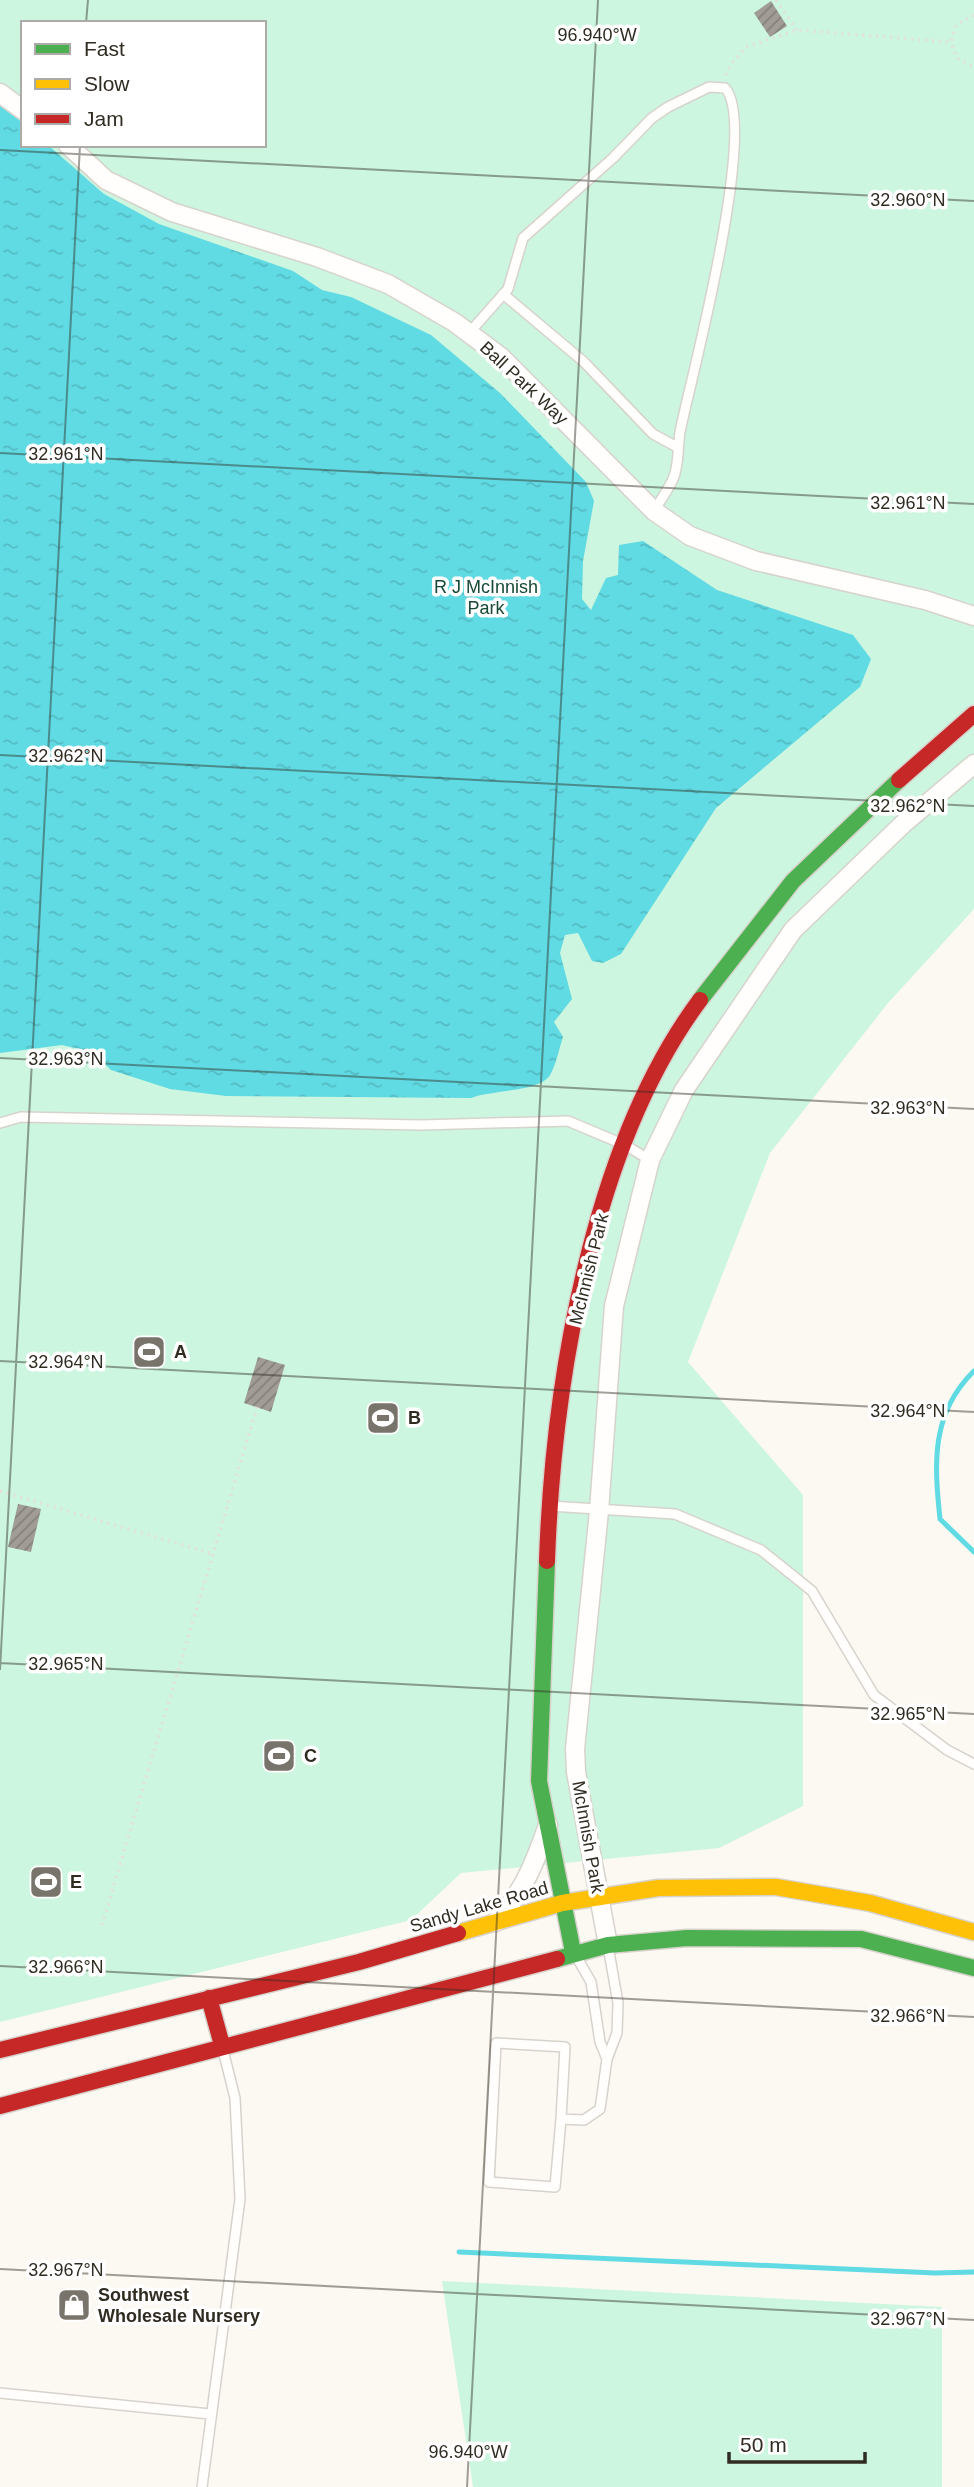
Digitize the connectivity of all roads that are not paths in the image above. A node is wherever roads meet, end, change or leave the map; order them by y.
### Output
1 (0, 93) edge
2 (21, 109) edge
3 (70, 147) edge
4 (503, 294) junction
5 (469, 333) junction
6 (677, 447) junction
7 (654, 511) junction
8 (974, 616) edge
9 (974, 714) edge
10 (974, 764) edge
11 (0, 1123) edge
12 (625, 1145) junction
13 (650, 1160) junction
14 (548, 1506) junction
15 (598, 1511) junction
16 (974, 1764) edge
17 (548, 1825) junction
18 (599, 1897) junction
19 (562, 1903) junction
20 (496, 1922) junction
21 (974, 1932) edge
22 (608, 1945) junction
23 (573, 1952) junction
24 (974, 1968) edge
25 (209, 1998) junction
26 (222, 2045) junction
27 (0, 2050) edge
28 (607, 2059) junction
29 (0, 2106) edge
30 (561, 2119) junction
31 (0, 2393) edge
32 (210, 2414) junction
33 (202, 2487) edge

1 - 2 street
3 - 5 street, Ball Park Way
4 - 5 lane
4 - 6 lane
4 - 6 lane
5 - 7 street, Ball Park Way
6 - 7 lane
7 - 8 street, Ball Park Way
9 - 12 main road, McInnish Park
10 - 13 street, McInnish Park
11 - 12 lane
12 - 13 lane
12 - 14 main road, McInnish Park
13 - 15 street, McInnish Park
14 - 15 lane
14 - 17 main road, McInnish Park
15 - 16 lane
15 - 18 street, McInnish Park
17 - 19 main road, McInnish Park
17 - 20 street
18 - 19 main road, Sandy Lake Road
18 - 21 main road, Sandy Lake Road
18 - 22 street, McInnish Park
19 - 20 main road, Sandy Lake Road
19 - 23 main road, McInnish Park
20 - 25 main road, Sandy Lake Road
22 - 23 main road
22 - 24 main road
22 - 28 lane
23 - 26 main road
23 - 28 lane
25 - 26 main road
25 - 27 main road, Sandy Lake Road
26 - 29 main road
26 - 32 lane
28 - 30 lane
30 - 30 lane
31 - 32 lane
32 - 33 lane

